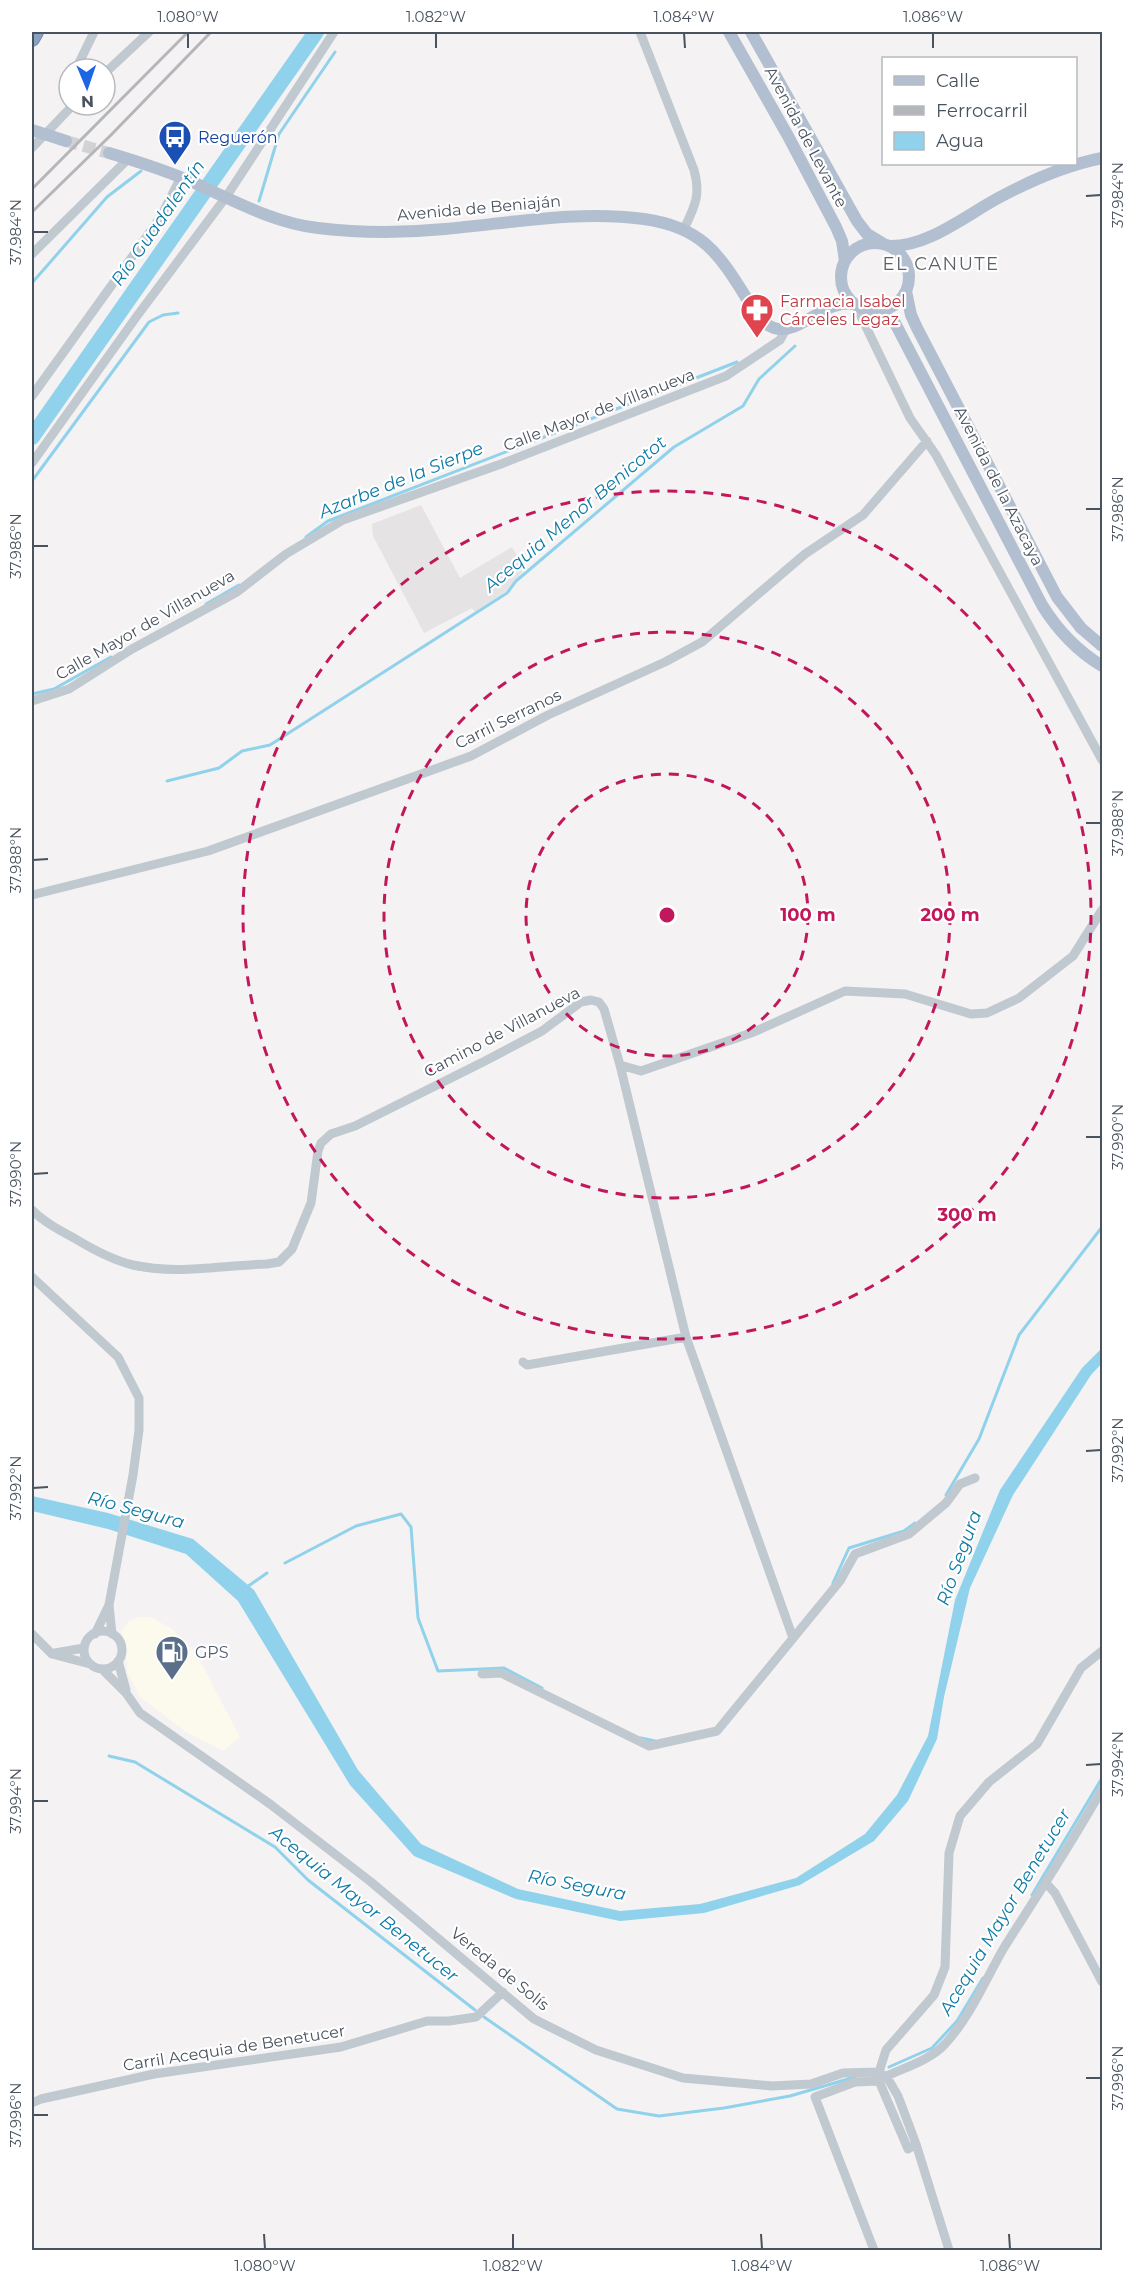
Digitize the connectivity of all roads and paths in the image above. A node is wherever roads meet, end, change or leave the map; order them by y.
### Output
1 (36, 32) edge
2 (94, 32) edge
3 (149, 32) edge
4 (334, 32) edge
5 (345, 32) edge
6 (640, 32) edge
7 (729, 32) edge
8 (751, 32) edge
9 (32, 39) edge
10 (82, 57) edge
11 (117, 62) edge
12 (62, 117) edge
13 (32, 130) edge
14 (46, 135) junction
15 (66, 141) tunnel mouth
16 (32, 148) edge
17 (109, 153) tunnel mouth
18 (1102, 158) edge
19 (128, 159) junction
20 (1077, 164) edge
21 (1074, 165) edge
22 (185, 179) junction
23 (223, 195) junction
24 (684, 230) junction
25 (924, 240) junction
26 (885, 245) junction
27 (32, 254) edge
28 (845, 261) junction
29 (909, 276) junction
30 (841, 277) junction
31 (906, 291) junction
32 (855, 305) junction
33 (879, 311) junction
34 (815, 314) junction
35 (786, 329) junction
36 (32, 396) edge
37 (927, 441) junction
38 (32, 463) edge
39 (1102, 646) edge
40 (1102, 666) edge
41 (32, 701) edge
42 (1102, 760) edge
43 (32, 895) edge
44 (1102, 910) edge
45 (620, 1065) junction
46 (32, 1210) edge
47 (32, 1277) edge
48 (686, 1337) junction
49 (523, 1362) dead end
50 (975, 1478) dead end
51 (109, 1605) junction
52 (32, 1634) edge
53 (94, 1634) junction
54 (112, 1635) junction
55 (793, 1638) junction
56 (84, 1648) junction
57 (1102, 1651) edge
58 (52, 1654) junction
59 (118, 1661) junction
60 (90, 1664) junction
61 (102, 1669) junction
62 (482, 1674) dead end
63 (126, 1693) junction
64 (1102, 1789) edge
65 (1046, 1883) junction
66 (1102, 1982) edge
67 (503, 1992) junction
68 (882, 2075) junction
69 (32, 2103) edge
70 (916, 2144) junction
71 (874, 2250) edge
72 (949, 2250) edge

1 - 9 highway
2 - 10 street
3 - 11 street
4 - 5 street
4 - 23 street
6 - 24 street
7 - 28 main road, Avenida de Levante
8 - 26 main road, Avenida de Levante
12 - 14 street
13 - 14 main road
14 - 15 main road
14 - 16 street
17 - 19 main road, Avenida de Beniaján
18 - 20 main road
19 - 22 main road, Avenida de Beniaján
19 - 27 street
21 - 25 main road
22 - 23 main road, Avenida de Beniaján
22 - 36 street
23 - 24 main road, Avenida de Beniaján
23 - 38 street
24 - 35 main road, Avenida de Beniaján
25 - 26 main road
25 - 29 main road
26 - 28 main road
26 - 29 main road
28 - 30 main road
29 - 31 main road
30 - 32 main road
30 - 34 main road
31 - 33 main road
31 - 39 main road, Avenida de la Azacaya
32 - 33 main road
32 - 34 main road
32 - 37 street
33 - 40 main road, Avenida de la Azacaya
34 - 35 main road
35 - 41 street, Calle Mayor de Villanueva
37 - 42 street
37 - 43 street, Carril Serranos
44 - 45 street
45 - 46 street, Camino de Villanueva
45 - 48 street
47 - 51 street
48 - 49 street
48 - 55 street
50 - 55 street
51 - 53 street
51 - 54 street
52 - 58 street
53 - 54 street
53 - 56 street
54 - 59 street
55 - 62 street
56 - 58 street
56 - 60 street
57 - 68 street
58 - 60 street
59 - 61 street
59 - 63 street, Vereda de Solís
60 - 61 street
61 - 63 street, Vereda de Solís
63 - 67 street, Vereda de Solís
64 - 65 street
65 - 66 street
65 - 68 street
67 - 68 street, Vereda de Solís
67 - 69 street, Carril Acequia de Benetucer
68 - 70 street
70 - 71 street
70 - 72 street

